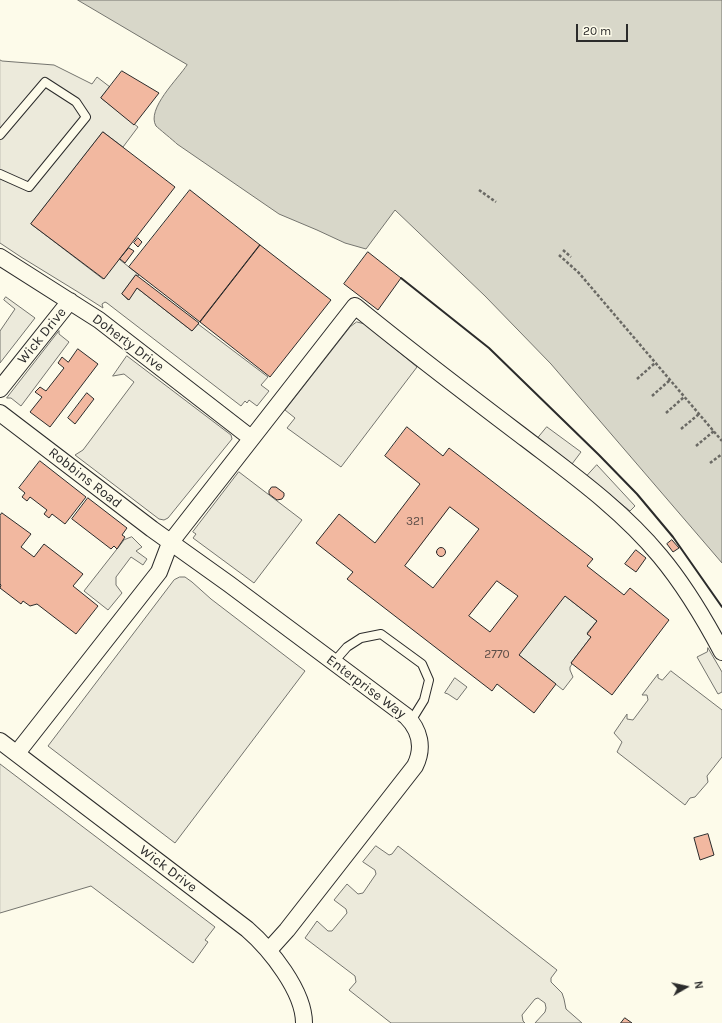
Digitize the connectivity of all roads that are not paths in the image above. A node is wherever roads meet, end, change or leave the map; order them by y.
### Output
1 (0, 135) edge
2 (0, 174) edge
3 (0, 257) edge
4 (70, 301) junction
5 (0, 389) edge
6 (0, 413) edge
7 (251, 438) junction
8 (170, 542) junction
9 (722, 652) edge
10 (333, 663) junction
11 (411, 721) junction
12 (0, 741) edge
13 (17, 753) junction
14 (269, 950) junction
15 (304, 1023) edge

1 - 2 lane
3 - 4 street, Doherty Drive
4 - 5 street, Wick Drive
4 - 7 street, Doherty Drive
6 - 8 street, Robbins Road
7 - 8 street
7 - 9 street
8 - 10 street, Enterprise Way
8 - 13 street
10 - 11 street, Enterprise Way
10 - 11 lane
11 - 14 street, Enterprise Way
12 - 13 street, Wick Drive
13 - 14 street, Wick Drive
14 - 15 street, Wick Drive

